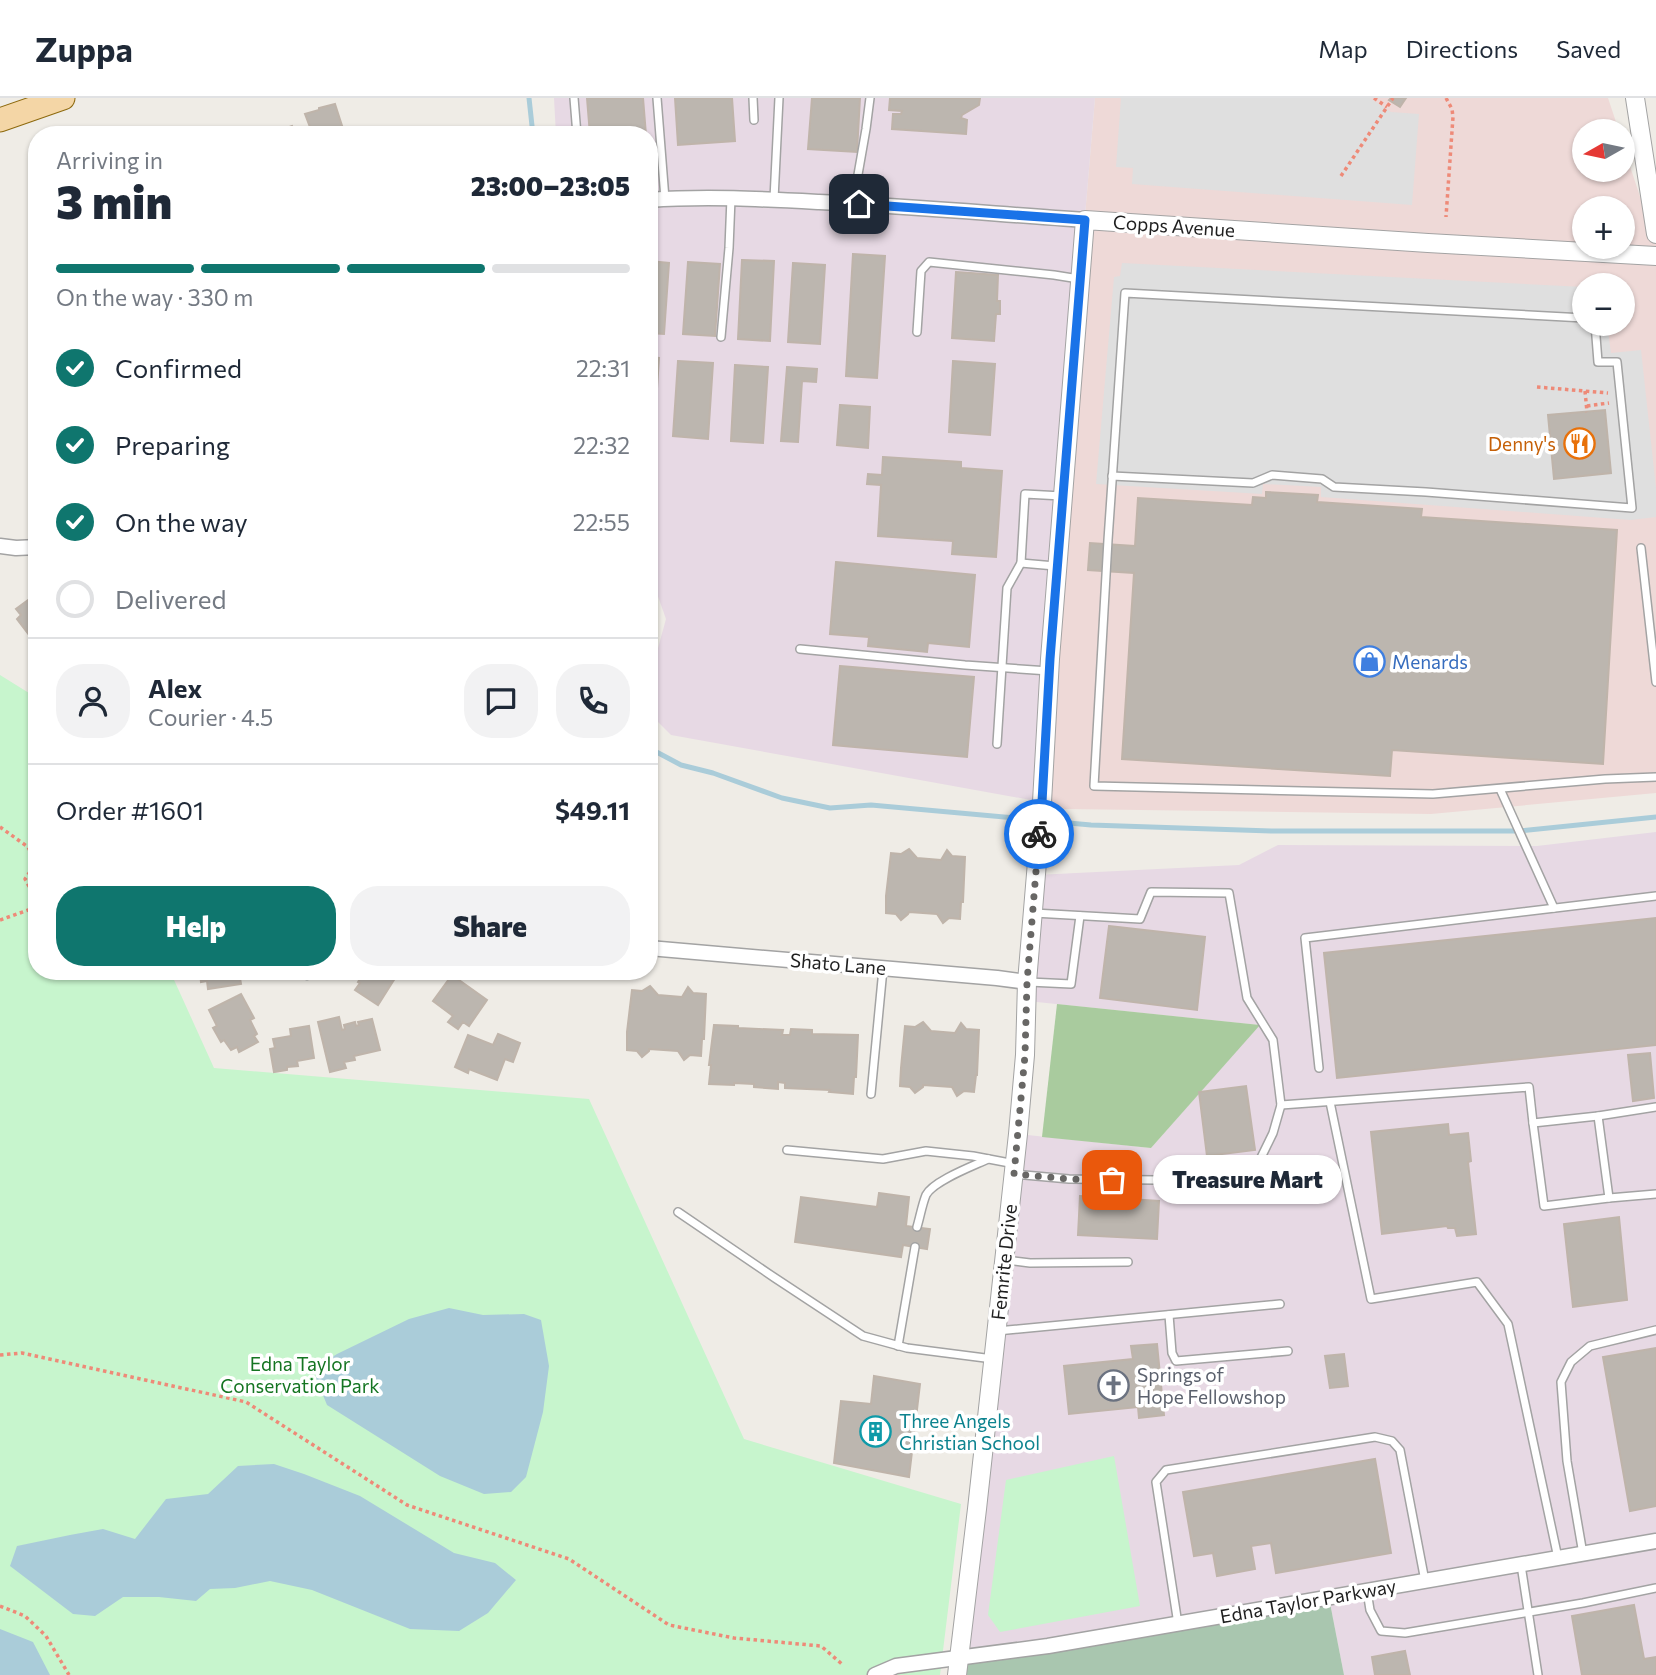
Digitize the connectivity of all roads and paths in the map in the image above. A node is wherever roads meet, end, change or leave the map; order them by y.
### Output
1 (63, 98) edge
2 (573, 98) edge
3 (657, 98) edge
4 (753, 98) edge
5 (779, 98) edge
6 (870, 98) edge
7 (1374, 98) edge
8 (1393, 98) edge
9 (1446, 98) edge
10 (1635, 98) edge
11 (1387, 107) junction
12 (0, 120) edge
13 (754, 120) dead end
14 (576, 126) edge
15 (1341, 176) dead end
16 (731, 198) junction
17 (658, 199) edge
18 (665, 199) junction
19 (774, 199) junction
20 (853, 203) junction
21 (1446, 217) dead end
22 (1085, 220) junction
23 (1656, 233) edge
24 (1656, 256) edge
25 (1080, 279) junction
26 (1572, 317) edge
27 (917, 332) dead end
28 (1596, 336) edge
29 (721, 337) dead end
30 (1538, 387) dead end
31 (1585, 391) junction
32 (1587, 405) junction
33 (1587, 412) dead end
34 (1112, 476) junction
35 (1063, 496) junction
36 (0, 546) edge
37 (28, 547) edge
38 (1641, 548) dead end
39 (1021, 563) junction
40 (1057, 566) junction
41 (800, 649) dead end
42 (1002, 667) junction
43 (1049, 671) junction
44 (1656, 682) edge
45 (997, 744) dead end
46 (1656, 777) edge
47 (1500, 789) junction
48 (0, 827) edge
49 (28, 848) edge
50 (1656, 896) edge
51 (1554, 908) junction
52 (28, 911) edge
53 (1033, 913) junction
54 (1080, 916) junction
55 (0, 920) edge
56 (658, 949) edge
57 (883, 968) junction
58 (1027, 982) junction
59 (1319, 1068) dead end
60 (871, 1094) dead end
61 (1330, 1101) junction
62 (1281, 1105) junction
63 (1656, 1107) edge
64 (1598, 1116) junction
65 (1533, 1124) junction
66 (787, 1150) dead end
67 (989, 1159) junction
68 (1015, 1169) junction
69 (1656, 1194) edge
70 (1609, 1198) junction
71 (678, 1212) dead end
72 (917, 1227) dead end
73 (915, 1247) dead end
74 (1004, 1260) junction
75 (1128, 1262) dead end
76 (1280, 1304) dead end
77 (1169, 1315) junction
78 (1656, 1331) edge
79 (997, 1332) junction
80 (898, 1346) junction
81 (1288, 1351) dead end
82 (0, 1355) edge
83 (994, 1359) junction
84 (1656, 1541) edge
85 (1583, 1554) junction
86 (1559, 1559) junction
87 (1521, 1565) junction
88 (1425, 1581) junction
89 (1656, 1588) edge
90 (1367, 1591) junction
91 (0, 1606) edge
92 (1528, 1612) junction
93 (1178, 1624) junction
94 (843, 1665) dead end
95 (958, 1666) edge
96 (69, 1675) edge
97 (875, 1675) edge
98 (1538, 1675) edge

1 - 12 main road
2 - 14 lane
3 - 18 lane
4 - 13 lane
5 - 19 lane
6 - 20 lane
7 - 11 path
8 - 11 path
9 - 21 path
10 - 23 street
11 - 15 path
16 - 18 street, Copps Avenue
16 - 19 street, Copps Avenue
16 - 29 lane
17 - 18 street, Copps Avenue
19 - 20 street, Copps Avenue
20 - 22 street, Copps Avenue
22 - 24 street, Copps Avenue
22 - 25 street, Femrite Drive
25 - 27 lane
25 - 35 street, Femrite Drive
26 - 34 lane
28 - 34 lane
30 - 31 path
31 - 32 path
31 - 32 path
32 - 33 path
34 - 47 lane
35 - 39 lane
35 - 40 street, Femrite Drive
36 - 37 street
38 - 44 lane
39 - 40 lane
39 - 42 lane
40 - 43 street, Femrite Drive
41 - 42 lane
42 - 43 lane
42 - 45 lane
43 - 53 street, Femrite Drive
46 - 47 lane
47 - 51 lane
48 - 49 path
50 - 51 lane
51 - 59 lane
52 - 55 path
53 - 54 lane
53 - 58 street, Femrite Drive
54 - 58 lane
54 - 62 lane
56 - 57 street, Shato Lane
57 - 58 street, Shato Lane
57 - 60 lane
58 - 68 street, Femrite Drive
61 - 62 lane
61 - 65 lane
61 - 86 lane
62 - 68 lane
63 - 64 lane
64 - 65 lane
64 - 70 lane
65 - 70 lane
66 - 67 lane
67 - 68 lane
67 - 72 lane
68 - 74 street, Femrite Drive
69 - 70 lane
71 - 80 lane
73 - 80 lane
74 - 75 lane
74 - 79 street, Femrite Drive
76 - 77 lane
77 - 79 lane
77 - 81 lane
78 - 85 lane
79 - 83 street, Femrite Drive
80 - 83 lane
82 - 94 path
83 - 95 street, Femrite Drive
84 - 85 street, Edna Taylor Parkway
85 - 86 street, Edna Taylor Parkway
86 - 87 street, Edna Taylor Parkway
87 - 88 street, Edna Taylor Parkway
87 - 92 lane
88 - 90 street, Edna Taylor Parkway
88 - 93 lane
89 - 92 lane
90 - 92 lane
90 - 93 street, Edna Taylor Parkway
91 - 96 path
92 - 98 lane
93 - 95 street, Edna Taylor Parkway
95 - 97 street, Edna Taylor Parkway

